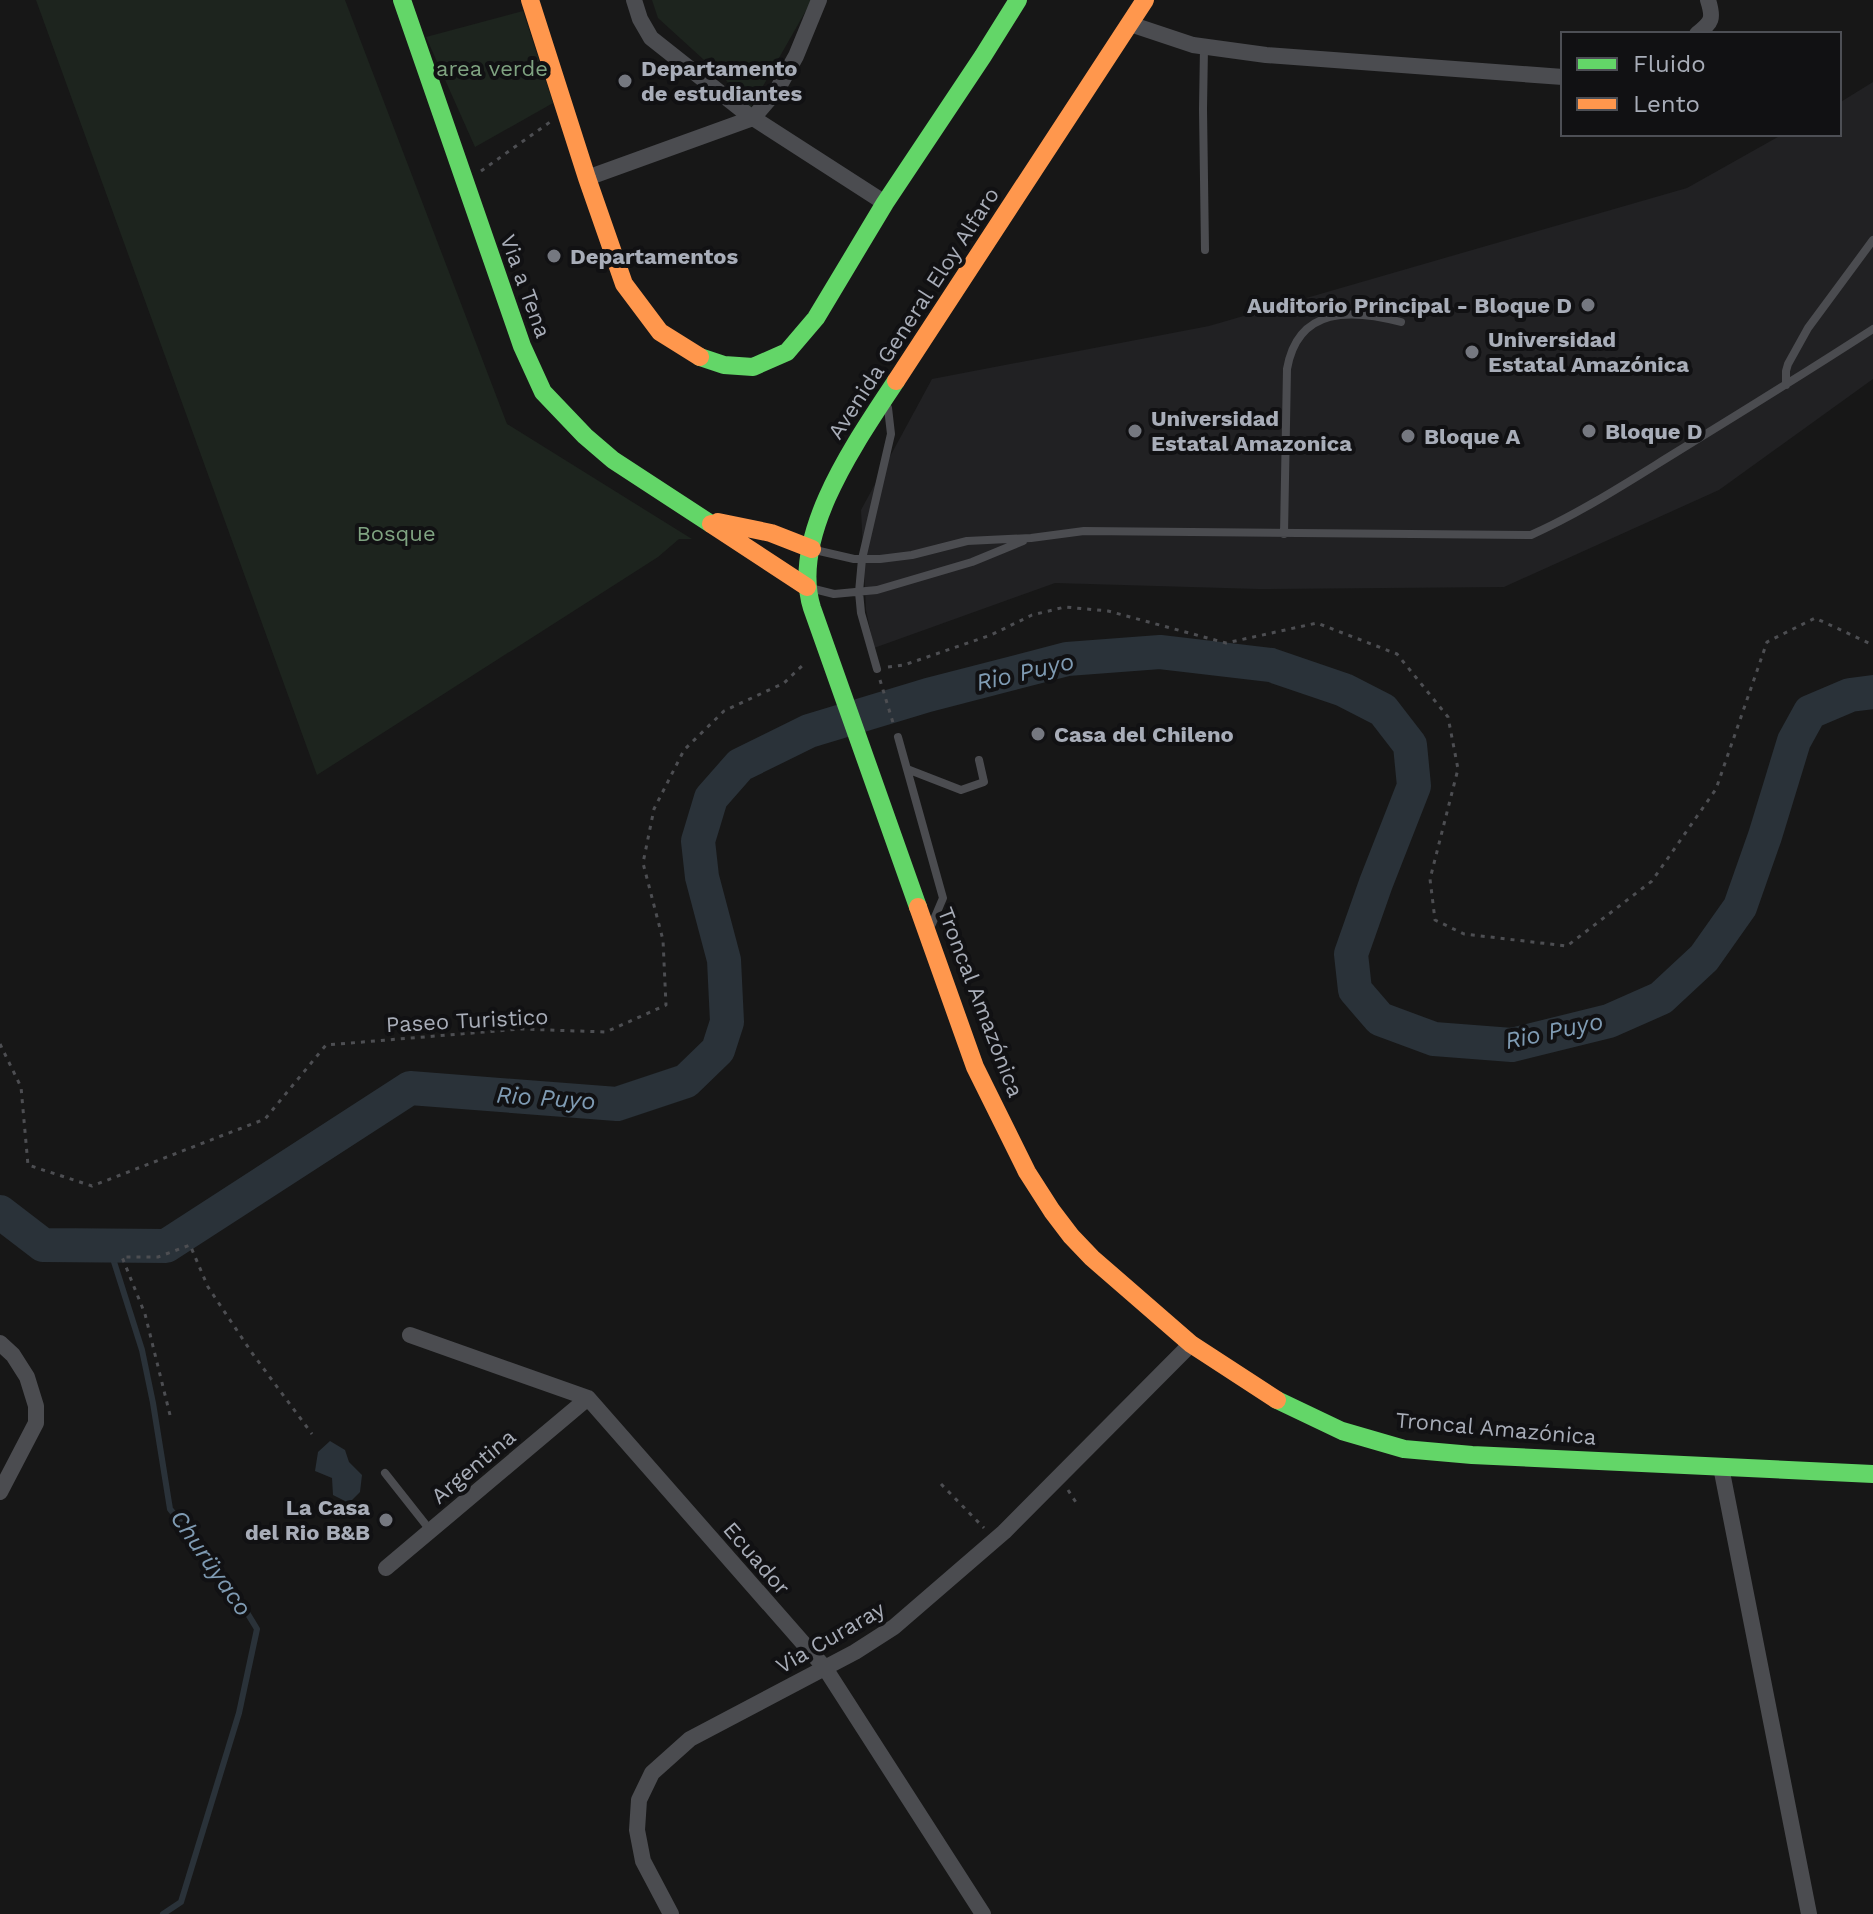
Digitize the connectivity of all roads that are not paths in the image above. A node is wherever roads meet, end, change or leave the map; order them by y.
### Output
1 (402, 0) edge
2 (530, 0) edge
3 (634, 0) edge
4 (819, 0) edge
5 (1018, 0) edge
6 (1145, 0) edge
7 (1708, 0) edge
8 (1130, 24) junction
9 (1699, 32) edge
10 (1204, 46) junction
11 (1561, 77) edge
12 (753, 118) junction
13 (587, 178) junction
14 (885, 203) junction
15 (1873, 240) edge
16 (1205, 250) dead end
17 (1401, 322) dead end
18 (1873, 329) edge
19 (1786, 385) junction
20 (887, 395) junction
21 (705, 519) junction
22 (1284, 534) junction
23 (1031, 538) junction
24 (812, 549) junction
25 (862, 559) junction
26 (807, 587) junction
27 (859, 592) junction
28 (877, 669) road end
29 (837, 676) joint
30 (898, 737) road end
31 (979, 760) dead end
32 (907, 769) junction
33 (928, 933) junction
34 (410, 1335) dead end
35 (0, 1343) edge
36 (1191, 1344) junction
37 (588, 1398) junction
38 (1721, 1467) junction
39 (385, 1473) dead end
40 (1873, 1474) edge
41 (0, 1492) edge
42 (431, 1530) junction
43 (386, 1568) dead end
44 (825, 1668) junction
45 (671, 1914) edge
46 (983, 1914) edge
47 (1809, 1914) edge

1 - 21 main road, Via a Tena
2 - 13 main road
3 - 12 street
4 - 12 street
5 - 14 main road
6 - 8 main road, Avenida General Eloy Alfaro
7 - 9 street
8 - 10 street
8 - 20 main road, Avenida General Eloy Alfaro
10 - 11 street
10 - 16 lane
12 - 13 street
12 - 14 street
13 - 14 main road
15 - 19 lane
17 - 22 lane
18 - 19 lane
19 - 22 lane
20 - 24 main road, Avenida General Eloy Alfaro
20 - 25 lane
21 - 24 main road, Via a Tena
21 - 26 main road, Via a Tena
22 - 23 lane
23 - 25 lane
23 - 27 lane
24 - 25 lane
24 - 26 main road, Avenida General Eloy Alfaro
25 - 27 lane
26 - 27 lane
26 - 29 main road, Avenida General Eloy Alfaro
27 - 28 lane
29 - 33 main road, Troncal Amazónica
30 - 32 lane
31 - 32 lane
32 - 33 lane
33 - 36 main road, Troncal Amazónica
34 - 37 street, Ecuador
35 - 41 street
36 - 38 main road, Troncal Amazónica
36 - 44 street, Via Curaray
37 - 42 street, Argentina
37 - 44 street, Ecuador
38 - 40 main road, Troncal Amazónica
38 - 47 street
39 - 42 lane
42 - 43 street, Argentina
44 - 45 street, Via Curaray
44 - 46 street, Ecuador

